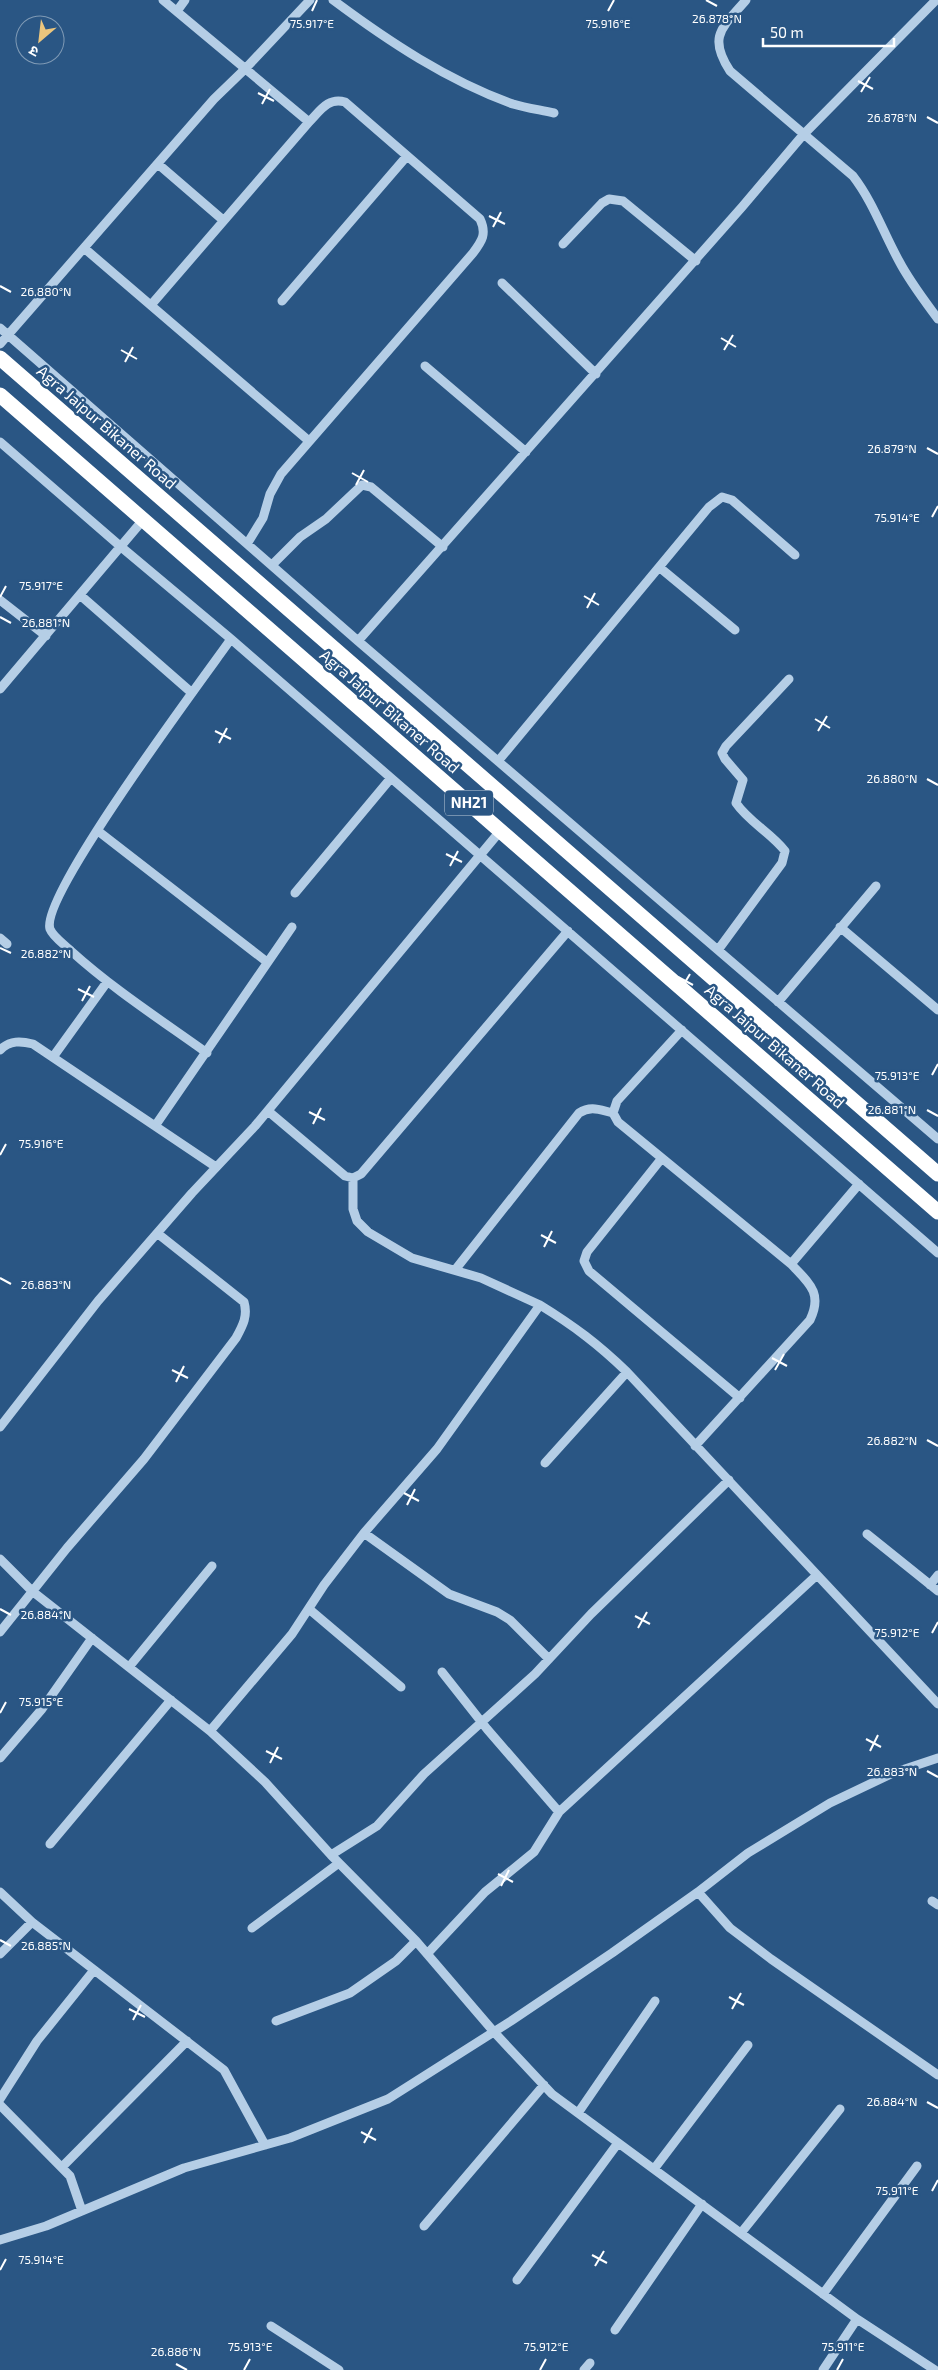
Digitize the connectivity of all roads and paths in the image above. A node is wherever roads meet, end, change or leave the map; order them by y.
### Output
1 (163, 0) edge
2 (185, 0) edge
3 (310, 0) edge
4 (333, 0) edge
5 (746, 0) edge
6 (936, 0) edge
7 (177, 12) junction
8 (245, 69) junction
9 (554, 113) dead end
10 (309, 122) junction
11 (803, 135) junction
12 (407, 156) junction
13 (158, 164) junction
14 (223, 220) junction
15 (563, 244) dead end
16 (84, 248) junction
17 (696, 261) junction
18 (502, 283) dead end
19 (282, 301) dead end
20 (151, 305) junction
21 (938, 319) edge
22 (0, 328) edge
23 (8, 335) junction
24 (0, 344) edge
25 (0, 358) edge
26 (425, 366) dead end
27 (596, 374) junction
28 (0, 395) edge
29 (309, 441) junction
30 (0, 442) edge
31 (526, 452) junction
32 (142, 520) junction
33 (247, 544) junction
34 (120, 546) junction
35 (443, 546) junction
36 (795, 556) dead end
37 (273, 564) junction
38 (659, 567) junction
39 (80, 596) junction
40 (0, 600) edge
41 (735, 630) dead end
42 (46, 636) junction
43 (231, 639) junction
44 (358, 641) junction
45 (789, 679) dead end
46 (0, 689) edge
47 (192, 693) junction
48 (499, 760) junction
49 (391, 778) junction
50 (501, 830) junction
51 (98, 831) junction
52 (481, 856) junction
53 (876, 886) dead end
54 (295, 892) dead end
55 (292, 927) dead end
56 (840, 927) junction
57 (568, 931) junction
58 (718, 950) junction
59 (267, 962) junction
60 (107, 982) junction
61 (778, 1002) junction
62 (938, 1010) edge
63 (682, 1030) junction
64 (0, 1050) edge
65 (207, 1053) junction
66 (53, 1057) junction
67 (268, 1111) junction
68 (613, 1113) junction
69 (155, 1126) junction
70 (937, 1136) edge
71 (662, 1158) junction
72 (216, 1167) junction
73 (938, 1174) edge
74 (353, 1178) junction
75 (859, 1184) junction
76 (938, 1212) edge
77 (157, 1233) junction
78 (938, 1253) edge
79 (791, 1264) junction
80 (455, 1270) junction
81 (540, 1305) junction
82 (627, 1372) junction
83 (740, 1398) junction
84 (0, 1427) edge
85 (695, 1446) junction
86 (545, 1464) dead end
87 (729, 1480) junction
88 (364, 1533) junction
89 (867, 1534) dead end
90 (0, 1559) edge
91 (212, 1566) dead end
92 (817, 1575) junction
93 (938, 1575) edge
94 (930, 1585) junction
95 (32, 1591) junction
96 (938, 1591) edge
97 (309, 1609) junction
98 (0, 1632) edge
99 (92, 1638) junction
100 (549, 1659) junction
101 (129, 1667) junction
102 (442, 1672) dead end
103 (401, 1687) dead end
104 (171, 1700) junction
105 (938, 1704) edge
106 (482, 1722) junction
107 (210, 1730) junction
108 (0, 1758) edge
109 (938, 1758) edge
110 (559, 1812) junction
111 (50, 1844) dead end
112 (332, 1855) junction
113 (339, 1863) junction
114 (0, 1892) edge
115 (698, 1892) junction
116 (32, 1922) junction
117 (252, 1928) dead end
118 (416, 1941) junction
119 (0, 1954) edge
120 (427, 1954) junction
121 (94, 1970) junction
122 (655, 2001) dead end
123 (276, 2021) dead end
124 (494, 2032) junction
125 (186, 2041) junction
126 (748, 2045) dead end
127 (938, 2074) edge
128 (544, 2085) junction
129 (0, 2099) edge
130 (0, 2105) edge
131 (840, 2109) dead end
132 (578, 2113) junction
133 (618, 2143) junction
134 (264, 2145) junction
135 (917, 2166) dead end
136 (62, 2167) junction
137 (654, 2169) junction
138 (702, 2204) junction
139 (82, 2211) junction
140 (424, 2226) dead end
141 (741, 2233) junction
142 (0, 2240) edge
143 (517, 2280) dead end
144 (823, 2294) junction
145 (857, 2319) junction
146 (271, 2326) dead end
147 (615, 2330) dead end
148 (339, 2370) edge
149 (823, 2370) edge
150 (935, 2370) edge

1 - 7 street
2 - 7 street
3 - 8 street
4 - 9 street
5 - 11 street
6 - 11 street
7 - 8 street
8 - 10 street
8 - 13 street
10 - 12 street
10 - 14 street
11 - 17 street
11 - 21 street
12 - 19 street
12 - 29 street
13 - 14 street
13 - 16 street
14 - 20 street
15 - 17 street
16 - 20 street
16 - 23 street
17 - 27 street
18 - 27 street
20 - 29 street
22 - 23 street
23 - 24 street
23 - 33 street
25 - 73 highway, Agra Jaipur Bikaner Road / NH21
26 - 31 street
27 - 31 street
28 - 32 highway, Agra Jaipur Bikaner Road / NH21
29 - 33 street
30 - 34 street
31 - 35 street
32 - 34 street
32 - 50 highway, Agra Jaipur Bikaner Road / NH21
33 - 37 street
34 - 39 street
34 - 43 street
35 - 37 street
35 - 44 street
36 - 38 street
37 - 44 street
38 - 41 street
38 - 48 street
39 - 42 street
39 - 47 street
40 - 42 street
42 - 46 street
43 - 47 street
43 - 49 street
44 - 48 street
45 - 58 street
47 - 51 street
48 - 58 street
49 - 52 street
49 - 54 street
50 - 52 street
50 - 76 highway, Agra Jaipur Bikaner Road / NH21
51 - 59 street
51 - 60 street
52 - 57 street
52 - 67 street
53 - 56 street
55 - 59 street
56 - 61 street
56 - 62 street
57 - 63 street
57 - 74 street
58 - 61 street
59 - 65 street
60 - 65 street
60 - 66 street
61 - 70 street
63 - 68 street
63 - 75 street
64 - 66 street
65 - 69 street
66 - 69 street
67 - 72 street
67 - 74 street
68 - 71 street
68 - 80 street
69 - 72 street
71 - 79 street
71 - 83 street
72 - 77 street
74 - 80 street
75 - 78 street
75 - 79 street
77 - 84 street
77 - 95 street
79 - 83 street
80 - 81 street
81 - 82 street
81 - 88 street
82 - 85 street
82 - 86 street
83 - 85 street
85 - 87 street
87 - 92 street
87 - 100 street
88 - 97 street
88 - 100 street
89 - 94 street
90 - 95 street
91 - 101 street
92 - 105 street
92 - 110 street
93 - 94 street
94 - 96 street
95 - 98 street
95 - 99 street
97 - 103 street
97 - 107 street
99 - 101 street
99 - 108 street
100 - 106 street
101 - 104 street
102 - 106 street
104 - 107 street
104 - 111 street
106 - 110 street
106 - 112 street
107 - 112 street
109 - 115 street
110 - 120 street
112 - 113 street
113 - 117 street
113 - 118 street
114 - 116 street
115 - 124 street
115 - 127 street
116 - 119 street
116 - 121 street
118 - 120 street
118 - 123 street
120 - 124 street
121 - 125 street
121 - 129 street
122 - 132 street
124 - 128 street
124 - 134 street
125 - 134 street
125 - 136 street
126 - 137 street
128 - 132 street
128 - 140 street
130 - 136 street
131 - 141 street
132 - 133 street
133 - 137 street
133 - 143 street
134 - 139 street
135 - 144 street
136 - 139 street
137 - 138 street
138 - 141 street
138 - 147 street
139 - 142 street
141 - 144 street
144 - 145 street
145 - 149 street
145 - 150 street
146 - 148 street

